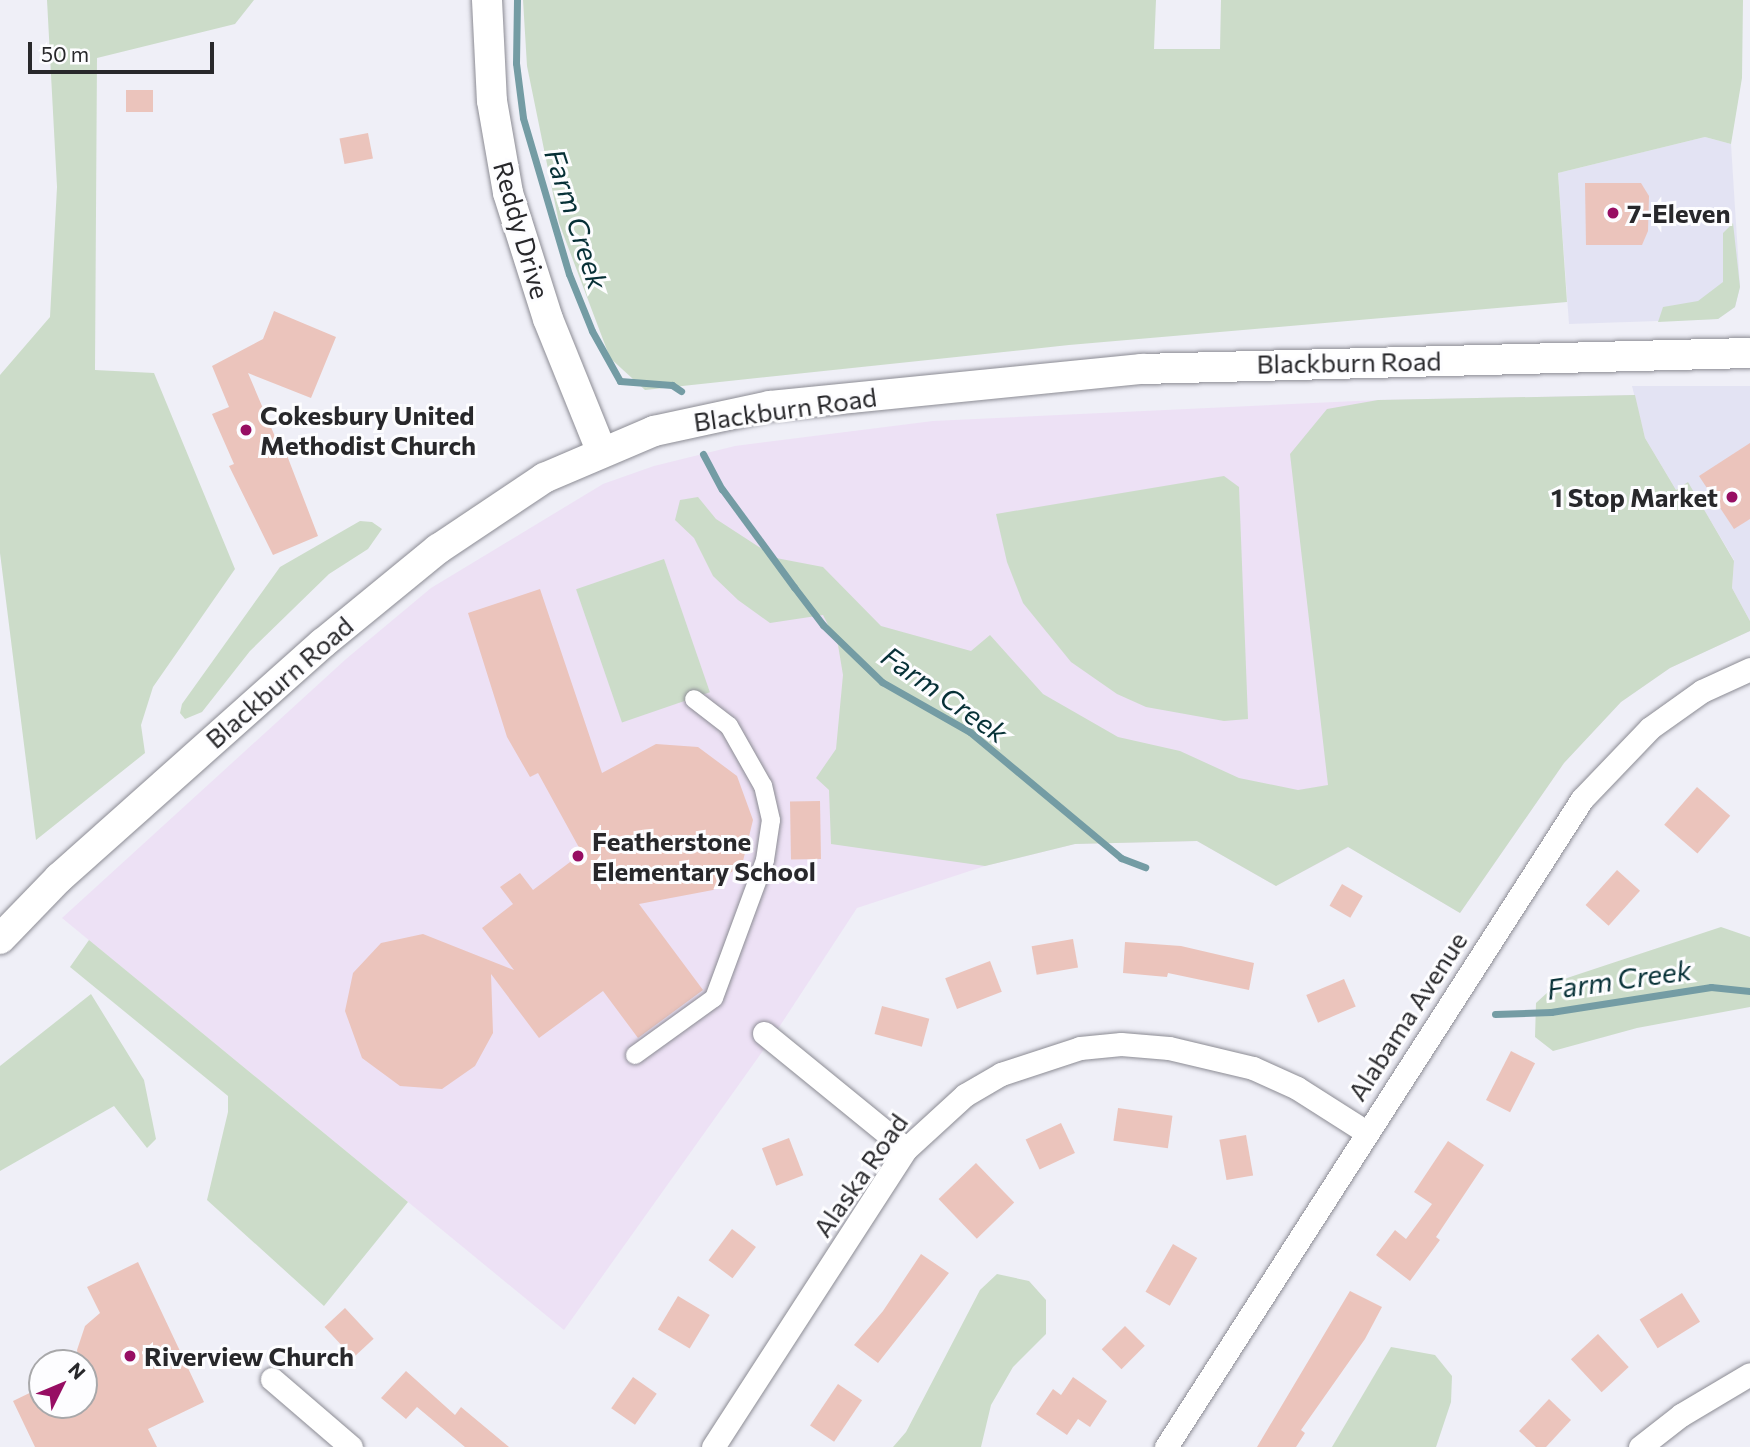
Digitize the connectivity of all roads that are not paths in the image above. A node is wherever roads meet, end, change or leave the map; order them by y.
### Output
1 (487, 0) edge
2 (1750, 353) edge
3 (601, 450) junction
4 (1750, 669) edge
5 (694, 699) dead end
6 (0, 939) edge
7 (764, 1033) dead end
8 (635, 1055) dead end
9 (1366, 1132) junction
10 (906, 1149) junction
11 (1750, 1374) edge
12 (272, 1380) dead end
13 (351, 1447) edge
14 (713, 1447) edge
15 (1166, 1447) edge
16 (1640, 1447) edge

1 - 3 street, Reddy Drive
2 - 3 street, Blackburn Road
3 - 6 street, Blackburn Road
4 - 9 street, Alabama Avenue
5 - 8 street
7 - 10 street
9 - 10 street, Alaska Road
9 - 15 street, Alabama Avenue
10 - 14 street, Alaska Road
11 - 16 street
12 - 13 street

